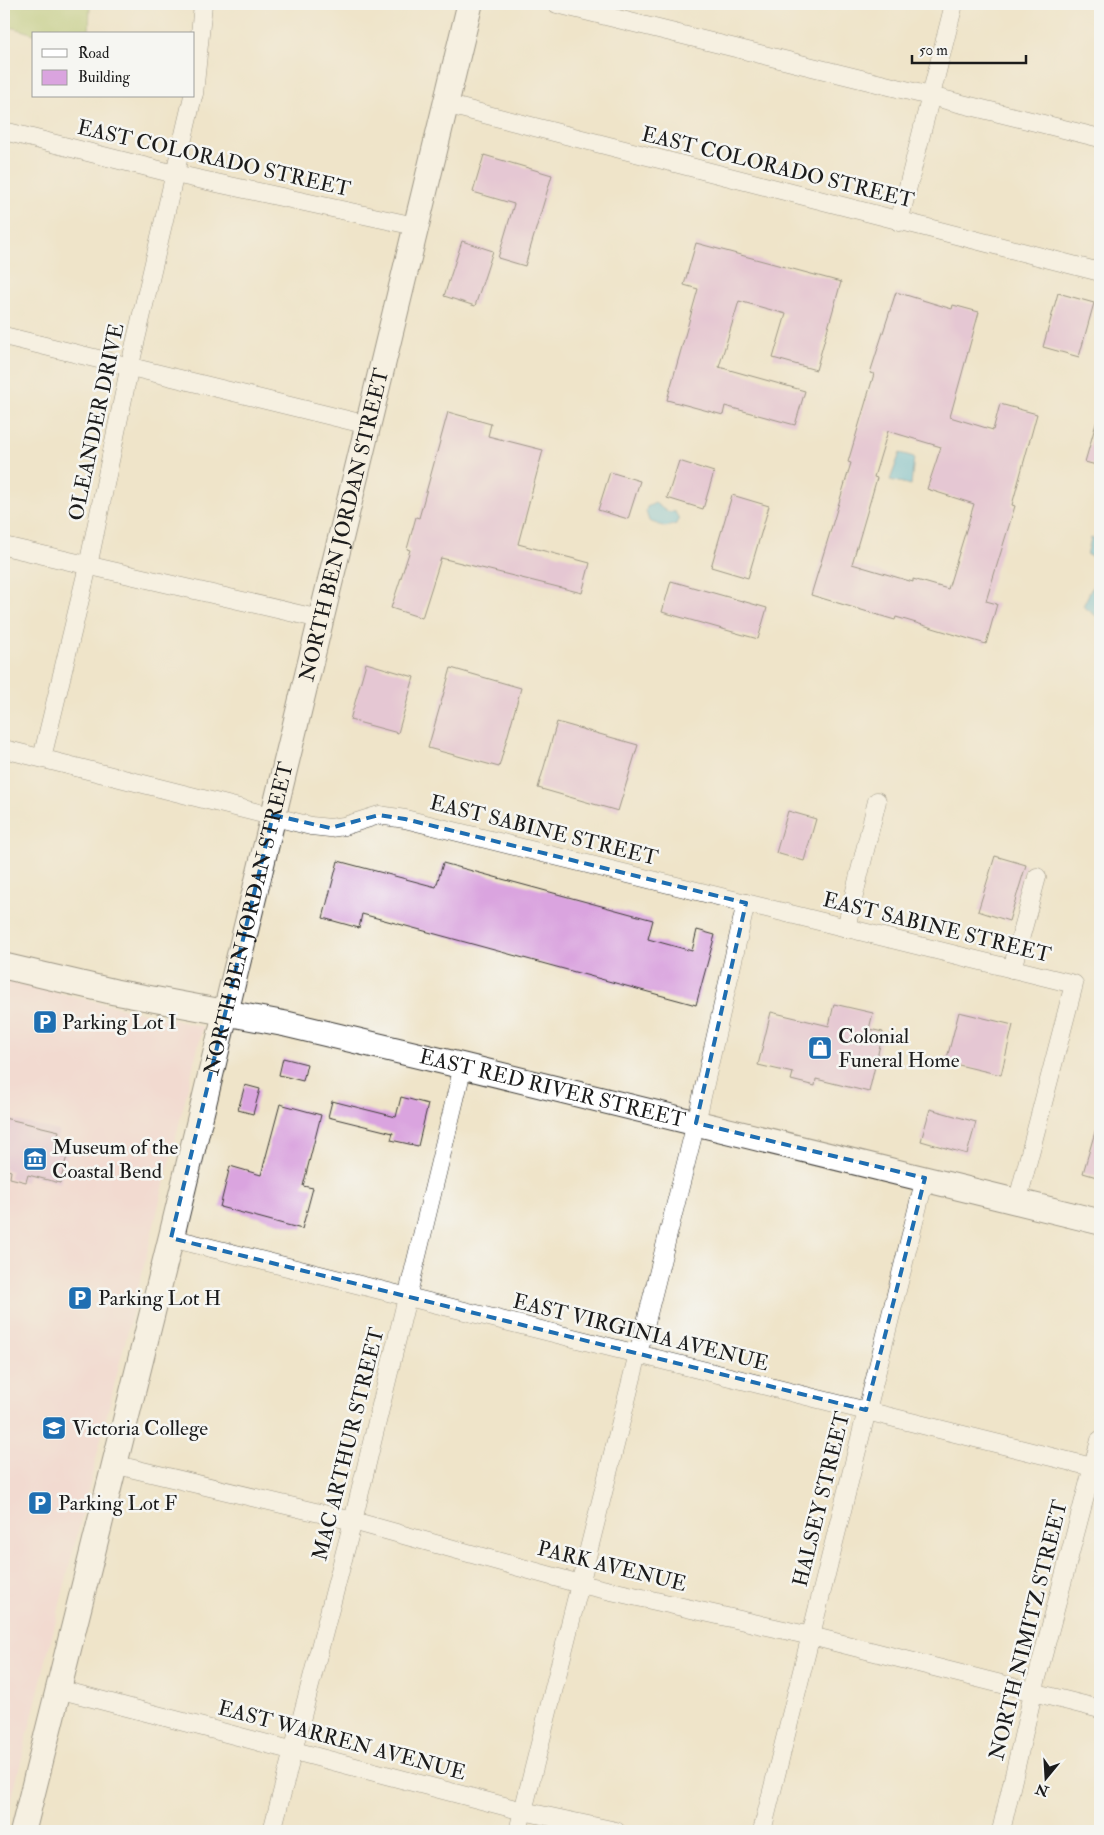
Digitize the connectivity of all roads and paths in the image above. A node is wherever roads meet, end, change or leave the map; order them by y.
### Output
1 (203, 4) edge
2 (470, 4) edge
3 (557, 4) edge
4 (954, 4) edge
5 (195, 85) edge
6 (193, 98) edge
7 (930, 98) junction
8 (445, 104) junction
9 (4, 131) edge
10 (1100, 138) edge
11 (175, 174) junction
12 (899, 222) junction
13 (415, 226) junction
14 (1100, 272) edge
15 (4, 336) edge
16 (130, 365) junction
17 (368, 425) junction
18 (4, 546) edge
19 (88, 566) junction
20 (320, 619) junction
21 (4, 749) edge
22 (42, 758) junction
23 (877, 801) dead end
24 (273, 815) junction
25 (1037, 876) dead end
26 (746, 904) junction
27 (846, 928) junction
28 (4, 966) edge
29 (1012, 969) junction
30 (224, 1014) junction
31 (464, 1066) junction
32 (696, 1123) junction
33 (925, 1178) junction
34 (1017, 1203) junction
35 (1100, 1222) edge
36 (170, 1238) junction
37 (407, 1295) junction
38 (636, 1355) junction
39 (866, 1410) junction
40 (1100, 1440) edge
41 (113, 1464) junction
42 (1097, 1469) edge
43 (353, 1521) junction
44 (580, 1584) junction
45 (811, 1636) junction
46 (58, 1689) junction
47 (1033, 1693) junction
48 (1100, 1709) edge
49 (293, 1750) junction
50 (523, 1811) junction
51 (23, 1831) edge
52 (272, 1831) edge
53 (518, 1831) edge
54 (616, 1831) edge
55 (762, 1831) edge
56 (1001, 1831) edge

1 - 5 street, OLEANDER DRIVE
2 - 8 street, NORTH BEN JORDAN STREET
3 - 7 street
4 - 7 street
6 - 11 street, OLEANDER DRIVE
7 - 10 street
7 - 12 street
8 - 12 street, EAST COLORADO STREET
8 - 13 street, NORTH BEN JORDAN STREET
9 - 11 street, EAST COLORADO STREET
11 - 13 street, EAST COLORADO STREET
11 - 16 street, OLEANDER DRIVE
12 - 14 street, EAST COLORADO STREET
13 - 17 street, NORTH BEN JORDAN STREET
15 - 16 street
16 - 17 street
16 - 19 street, OLEANDER DRIVE
17 - 20 street, NORTH BEN JORDAN STREET
18 - 19 street
19 - 20 street
19 - 22 street, OLEANDER DRIVE
20 - 24 street, NORTH BEN JORDAN STREET
21 - 22 street, EAST SABINE STREET
22 - 24 street, EAST SABINE STREET
23 - 27 street
24 - 26 street, EAST SABINE STREET
24 - 30 street, NORTH BEN JORDAN STREET
25 - 29 street
26 - 27 street, EAST SABINE STREET
26 - 32 street
27 - 29 street, EAST SABINE STREET
28 - 30 street, EAST RED RIVER STREET
29 - 34 street, EAST SABINE STREET
30 - 31 street, EAST RED RIVER STREET
30 - 36 street, NORTH BEN JORDAN STREET
31 - 32 street, EAST RED RIVER STREET
31 - 37 street, MAC ARTHUR STREET
32 - 33 street, EAST RED RIVER STREET
32 - 38 street
33 - 34 street, EAST RED RIVER STREET
33 - 39 street, HALSEY STREET
34 - 35 street, EAST RED RIVER STREET
36 - 37 street, EAST VIRGINIA AVENUE
36 - 41 street, NORTH BEN JORDAN STREET
37 - 38 street, EAST VIRGINIA AVENUE
37 - 43 street, MAC ARTHUR STREET
38 - 39 street, EAST VIRGINIA AVENUE
38 - 44 street
39 - 42 street, EAST VIRGINIA AVENUE
39 - 45 street, HALSEY STREET
40 - 42 street, NORTH NIMITZ STREET
41 - 43 street, PARK AVENUE
41 - 46 street, NORTH BEN JORDAN STREET
42 - 47 street, NORTH NIMITZ STREET
43 - 44 street, PARK AVENUE
43 - 49 street, MAC ARTHUR STREET
44 - 45 street, PARK AVENUE
44 - 50 street
45 - 47 street, PARK AVENUE
45 - 55 street, HALSEY STREET
46 - 49 street, EAST WARREN AVENUE
46 - 51 street, NORTH BEN JORDAN STREET
47 - 48 street, PARK AVENUE
47 - 56 street, NORTH NIMITZ STREET
49 - 50 street, EAST WARREN AVENUE
49 - 52 street, MAC ARTHUR STREET
50 - 53 street
50 - 54 street, EAST WARREN AVENUE

